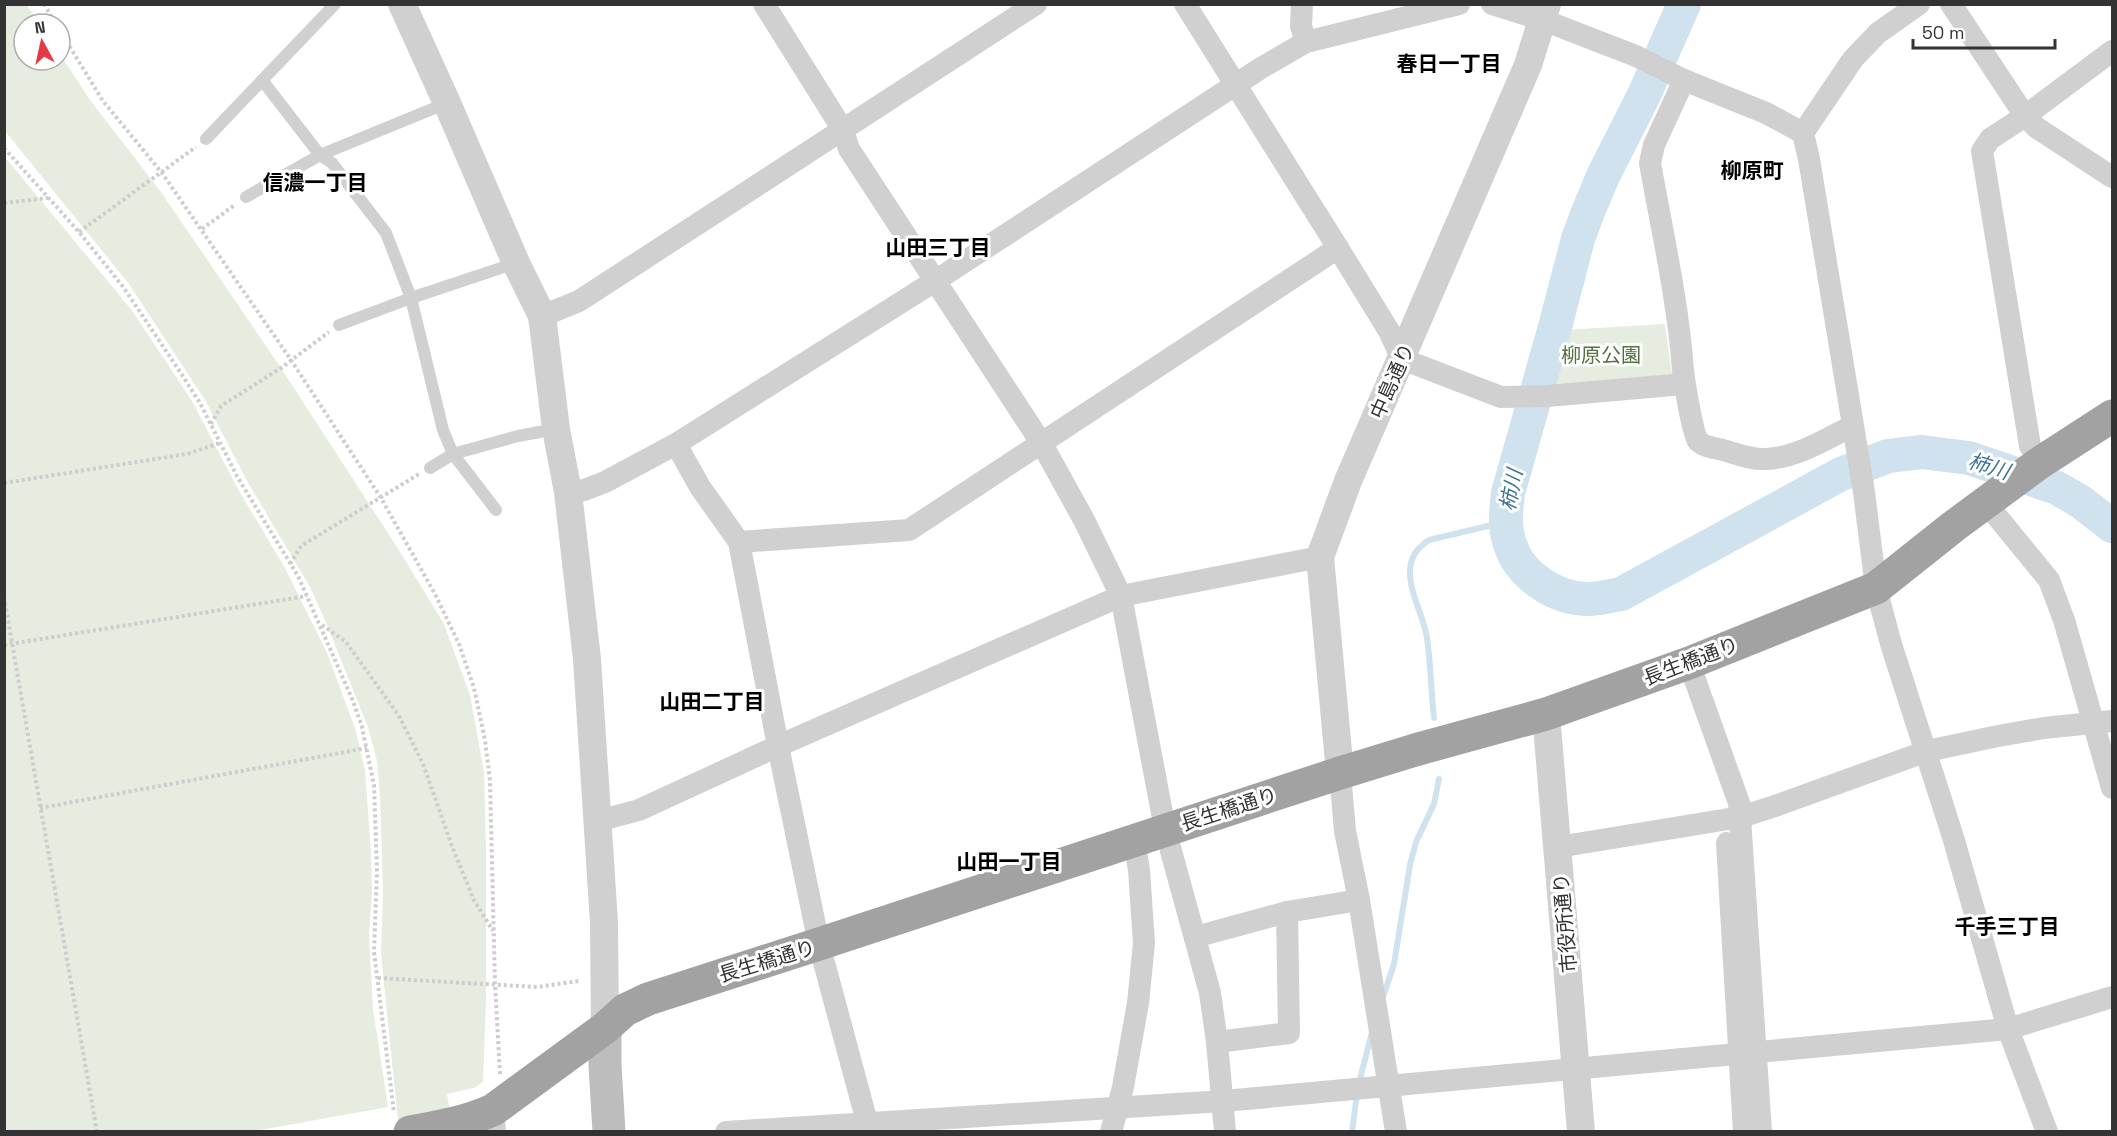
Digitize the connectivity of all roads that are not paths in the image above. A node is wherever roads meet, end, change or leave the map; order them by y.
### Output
1 (335, 4) edge
2 (402, 4) edge
3 (764, 4) edge
4 (1036, 4) edge
5 (1185, 4) edge
6 (1302, 4) edge
7 (1459, 4) edge
8 (1492, 4) edge
9 (1919, 4) edge
10 (1951, 4) edge
11 (1545, 12) edge
12 (1306, 42) junction
13 (2112, 51) edge
14 (1681, 78) junction
15 (262, 80) junction
16 (1236, 86) junction
17 (447, 103) junction
18 (2025, 116) junction
19 (843, 130) junction
20 (1803, 133) junction
21 (206, 140) road end
22 (320, 155) junction
23 (2112, 177) edge
24 (246, 196) road end
25 (1338, 248) junction
26 (516, 263) junction
27 (935, 281) junction
28 (411, 298) junction
29 (542, 316) junction
30 (339, 325) road end
31 (1402, 359) junction
32 (1684, 384) junction
33 (2112, 416) edge
34 (556, 429) junction
35 (1854, 437) junction
36 (676, 444) junction
37 (1042, 444) junction
38 (453, 453) junction
39 (2034, 455) junction
40 (430, 468) road end
41 (568, 492) junction
42 (1994, 497) junction
43 (496, 510) dead end
44 (740, 542) junction
45 (1320, 557) junction
46 (1876, 588) junction
47 (1121, 596) junction
48 (1689, 663) junction
49 (1546, 714) junction
50 (2103, 722) edge
51 (778, 746) junction
52 (1927, 751) junction
53 (1340, 773) junction
54 (2112, 788) edge
55 (1733, 817) junction
56 (598, 821) junction
57 (1165, 829) junction
58 (1134, 840) junction
59 (1558, 847) junction
60 (1359, 900) junction
61 (1287, 912) junction
62 (1195, 937) junction
63 (819, 944) junction
64 (2112, 997) edge
65 (605, 1028) junction
66 (2008, 1029) junction
67 (1217, 1042) junction
68 (1747, 1053) junction
69 (1577, 1068) junction
70 (1389, 1085) junction
71 (1224, 1101) junction
72 (1116, 1109) junction
73 (494, 1120) edge
74 (402, 1127) edge
75 (867, 1127) edge
76 (609, 1131) edge
77 (726, 1131) edge
78 (1111, 1131) edge
79 (1225, 1131) edge
80 (1395, 1131) edge
81 (1581, 1131) edge
82 (1744, 1131) edge
83 (1761, 1131) edge
84 (2047, 1131) edge

1 - 15 lane
2 - 17 street
3 - 19 street
4 - 19 street
5 - 16 street
6 - 12 street
7 - 12 street
8 - 11 street
9 - 20 street
10 - 18 street
11 - 14 street
11 - 31 street, 中島通り
12 - 16 street
13 - 18 street
14 - 20 street
14 - 32 street
15 - 21 lane
15 - 22 lane
16 - 25 street
16 - 27 street
17 - 22 lane
17 - 26 street
18 - 23 street
18 - 39 street
19 - 27 street
19 - 29 street
20 - 35 street
22 - 24 lane
22 - 28 lane
25 - 31 street
25 - 37 street
26 - 28 lane
26 - 29 street
27 - 36 street
27 - 37 street
28 - 30 lane
28 - 38 lane
29 - 34 street
31 - 32 street
31 - 45 street, 中島通り
32 - 35 street
33 - 39 highway, 長生橋通り
34 - 38 lane
34 - 41 street
35 - 46 street
36 - 41 street
36 - 44 street
37 - 44 street
37 - 47 street
38 - 40 lane
38 - 43 lane
39 - 42 highway, 長生橋通り
41 - 56 street
42 - 46 highway, 長生橋通り
42 - 50 street
44 - 51 street
45 - 47 street
45 - 53 street, 中島通り
46 - 48 highway, 長生橋通り
46 - 52 street
47 - 51 street
47 - 57 street
48 - 49 highway, 長生橋通り
48 - 55 street
49 - 53 highway, 長生橋通り
49 - 59 street, 市役所通り
50 - 52 street
50 - 54 street
51 - 56 street
51 - 63 street
52 - 55 street
52 - 66 street
53 - 57 highway, 長生橋通り
53 - 60 street
55 - 59 street
55 - 68 street
56 - 65 street
57 - 58 highway, 長生橋通り
57 - 62 street
58 - 63 highway, 長生橋通り
58 - 72 street
59 - 69 street, 市役所通り
60 - 61 street
60 - 70 street
61 - 62 street
61 - 67 street
62 - 67 street
63 - 65 highway, 長生橋通り
63 - 75 street
64 - 66 street
65 - 73 highway, 長生橋通り
65 - 76 main road
66 - 68 street
66 - 84 street
67 - 71 street
68 - 69 street
68 - 82 street
68 - 83 street
69 - 70 street
69 - 81 street, 市役所通り
70 - 71 street
70 - 80 street
71 - 72 street
71 - 79 street
72 - 75 street
72 - 78 street
73 - 74 highway, 長生橋通り
75 - 77 street

